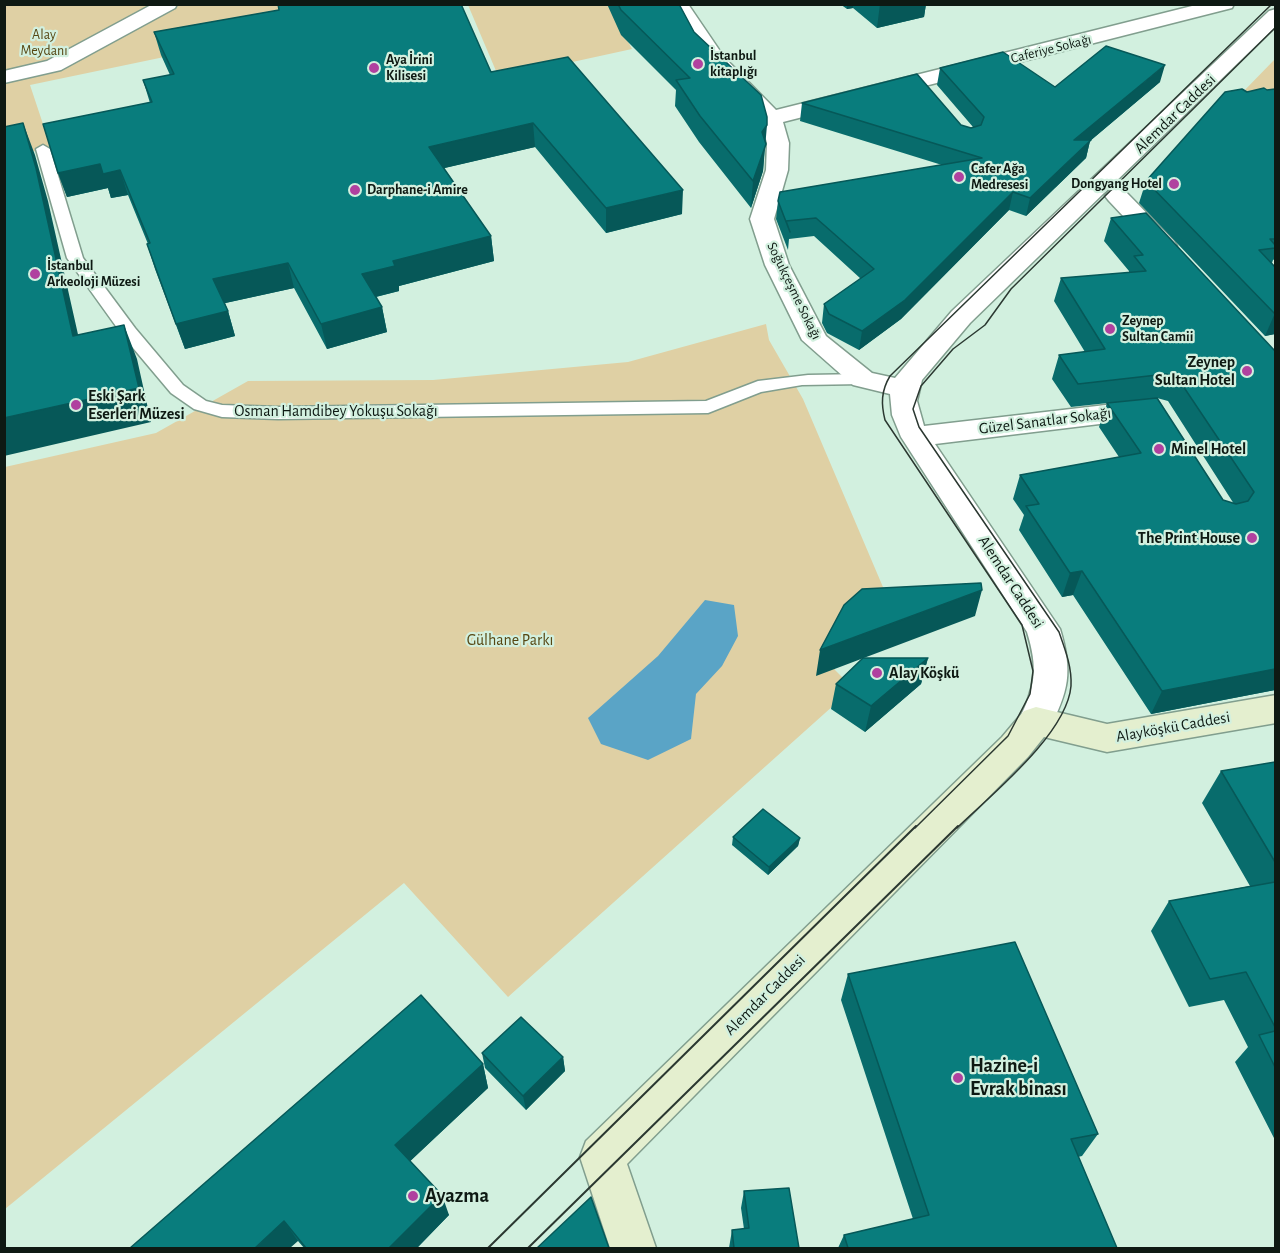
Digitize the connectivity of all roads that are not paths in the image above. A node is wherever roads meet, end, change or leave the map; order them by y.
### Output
1 (168, 4) edge
2 (678, 4) edge
3 (1225, 4) edge
4 (1275, 15) edge
5 (4, 77) edge
6 (921, 82) junction
7 (936, 100) edge
8 (771, 118) junction
9 (43, 149) edge
10 (1117, 196) dead end
11 (1181, 264) edge
12 (863, 379) junction
13 (903, 390) junction
14 (1169, 428) edge
15 (915, 437) junction
16 (1275, 709) edge
17 (1036, 721) junction
18 (633, 1248) edge

1 - 5 street
2 - 8 street, Soğukçeşme Sokağı
3 - 6 street, Caferiye Sokağı
4 - 13 street, Alemdar Caddesi
6 - 7 street
6 - 8 street, Caferiye Sokağı
8 - 12 street, Soğukçeşme Sokağı
9 - 12 lane, Osman Hamdibey Yokuşu Sokağı
10 - 11 street
12 - 13 street
13 - 15 street, Alemdar Caddesi
14 - 15 street, Güzel Sanatlar Sokağı
15 - 17 street, Alemdar Caddesi
16 - 17 main road, Alayköşkü Caddesi
17 - 18 main road, Alemdar Caddesi

